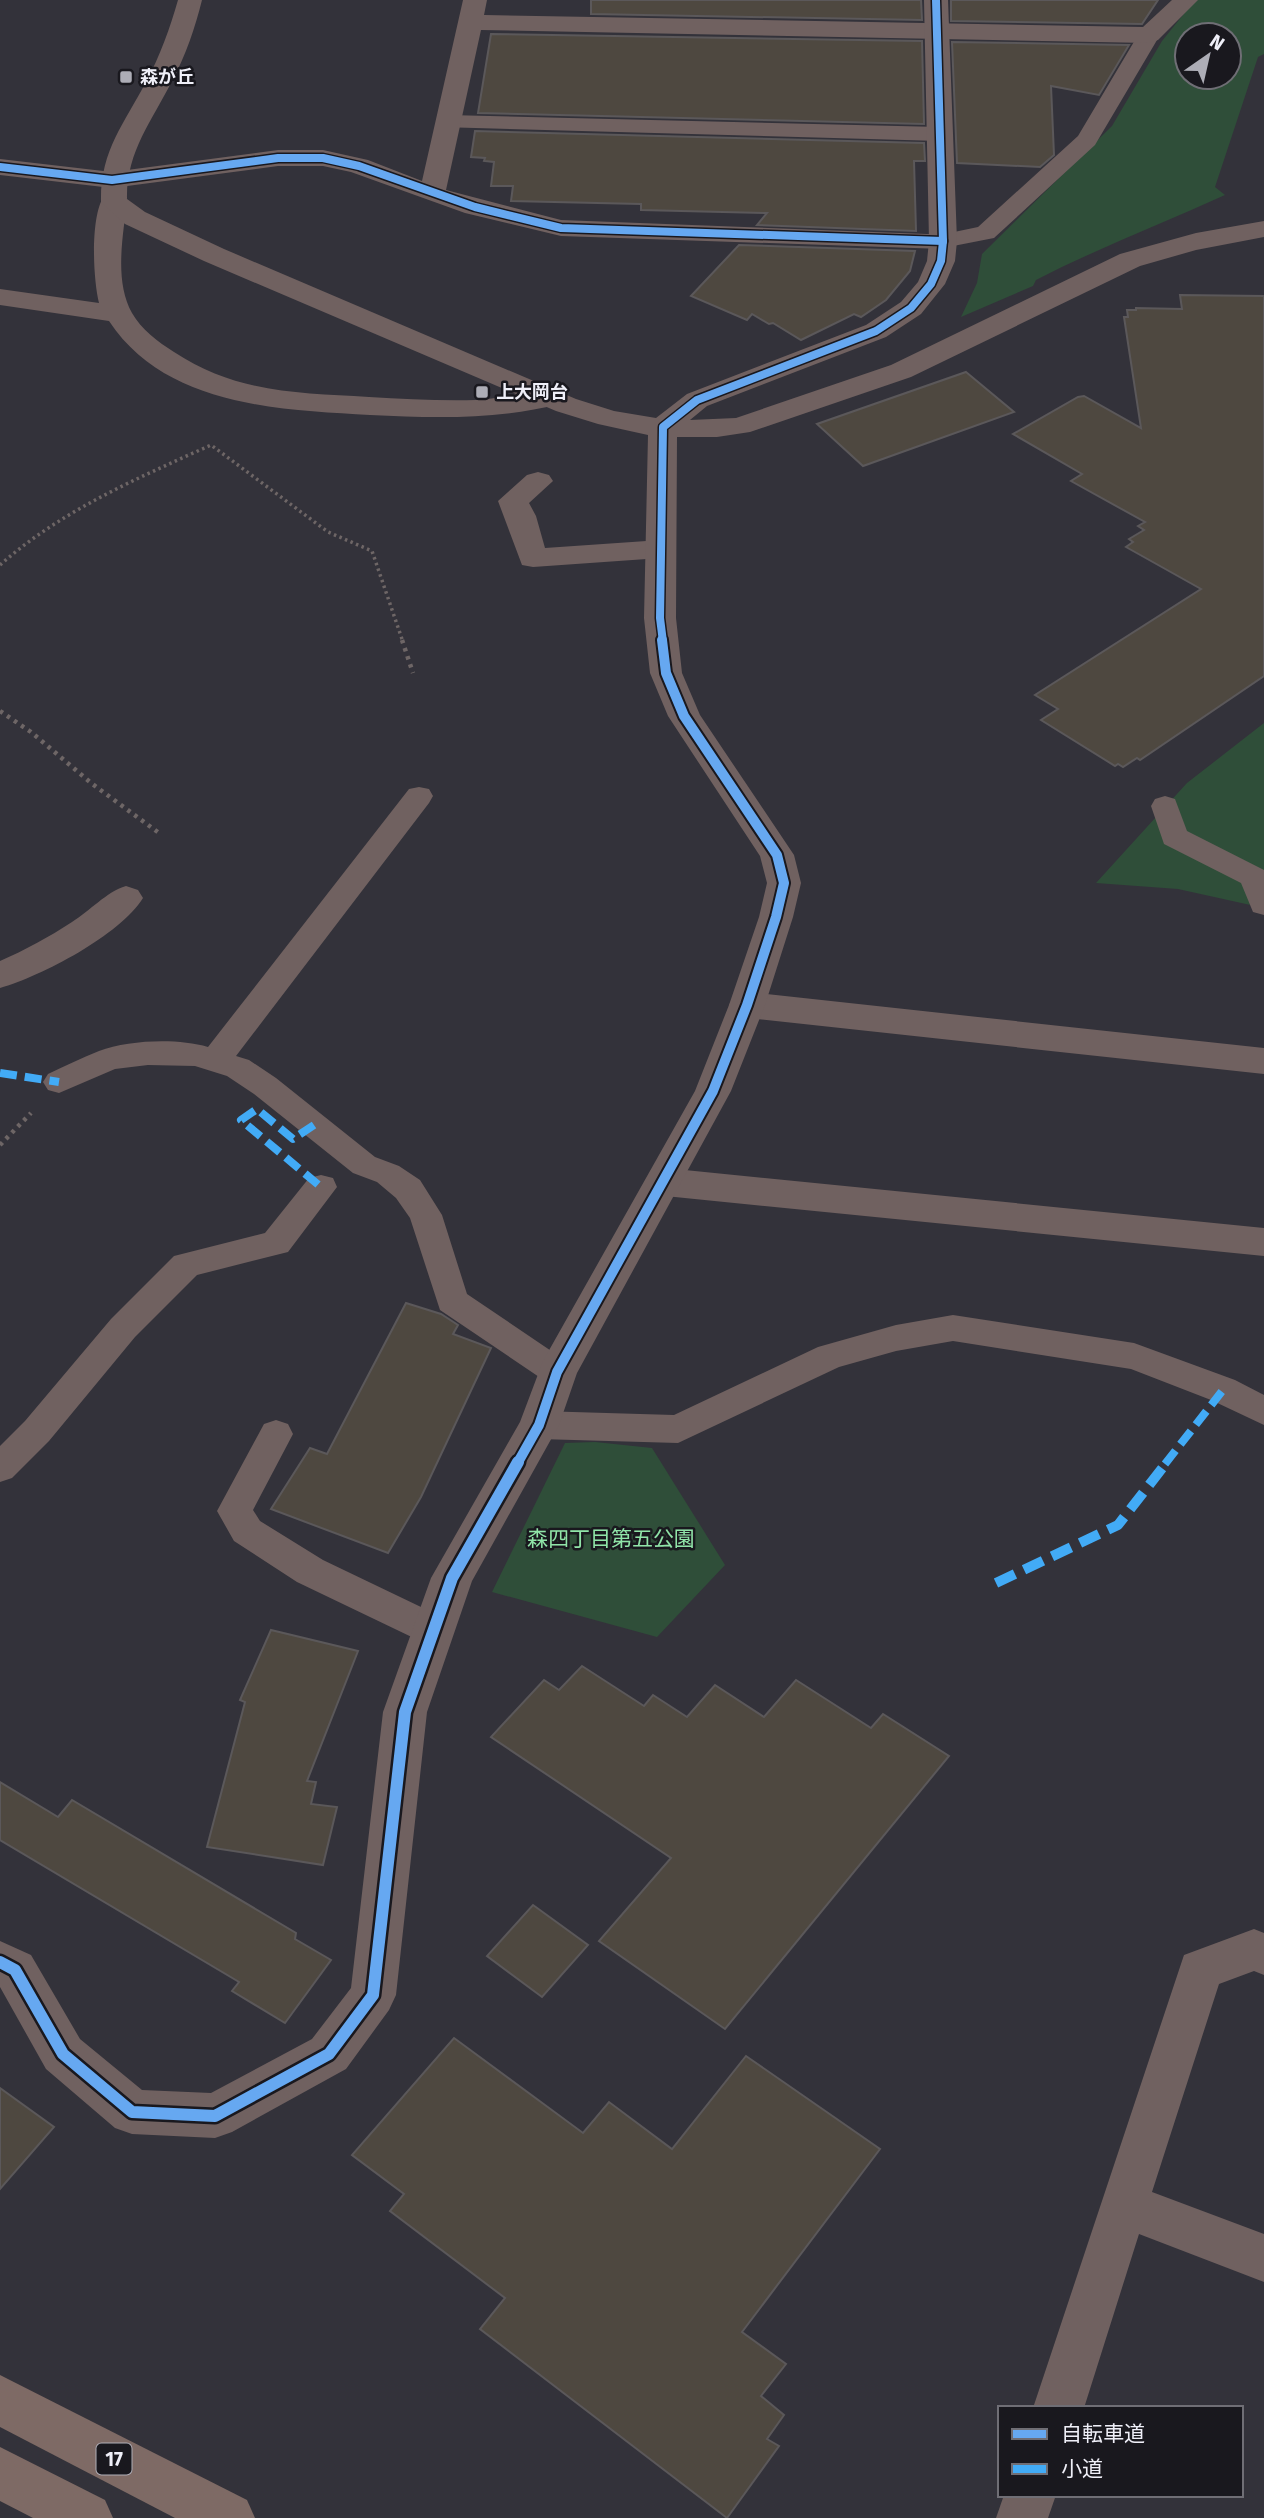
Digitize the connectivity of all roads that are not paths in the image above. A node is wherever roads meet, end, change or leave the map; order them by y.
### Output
1 (190, 0) edge
2 (936, 0) edge
3 (1186, 0) edge
4 (473, 11) edge
5 (937, 30) junction
6 (1149, 35) junction
7 (448, 122) junction
8 (940, 134) junction
9 (0, 167) edge
10 (113, 191) junction
11 (432, 194) junction
12 (1264, 229) edge
13 (943, 240) junction
14 (0, 297) edge
15 (117, 314) junction
16 (550, 398) junction
17 (663, 428) junction
18 (538, 481) dead end
19 (660, 550) junction
20 (419, 796) dead end
21 (1166, 806) dead end
22 (126, 898) dead end
23 (1264, 905) edge
24 (0, 976) edge
25 (747, 1005) junction
26 (215, 1061) junction
27 (1264, 1061) edge
28 (59, 1082) dead end
29 (665, 1182) junction
30 (321, 1187) dead end
31 (1264, 1242) edge
32 (557, 1372) junction
33 (1264, 1411) edge
34 (539, 1425) junction
35 (276, 1434) dead end
36 (2, 1461) edge
37 (433, 1630) junction
38 (1264, 1954) edge
39 (0, 1962) edge
40 (1124, 2205) junction
41 (1264, 2258) edge
42 (0, 2400) edge
43 (1059, 2406) edge
44 (0, 2473) edge
45 (1029, 2497) edge
46 (88, 2518) edge
47 (229, 2518) edge
48 (1022, 2518) edge

1 - 10 street
2 - 5 street
3 - 6 street
4 - 5 street
4 - 7 street
5 - 6 street
5 - 8 street
6 - 13 lane
7 - 8 lane
7 - 11 street
8 - 13 street
9 - 10 street
10 - 11 street
10 - 15 street
10 - 16 street
11 - 13 street
12 - 17 street
13 - 17 street
14 - 15 street
15 - 16 street
16 - 17 street
17 - 19 street
18 - 19 street
19 - 25 street
20 - 26 lane
21 - 23 lane
22 - 24 street
25 - 27 street
25 - 29 street
26 - 28 lane
26 - 32 lane
29 - 31 street
29 - 32 street
30 - 36 lane
32 - 34 street
33 - 34 lane
34 - 37 street
35 - 37 lane
37 - 39 street
38 - 40 street
40 - 41 street
40 - 43 street
42 - 47 main road, 17
44 - 46 main road
45 - 48 street

